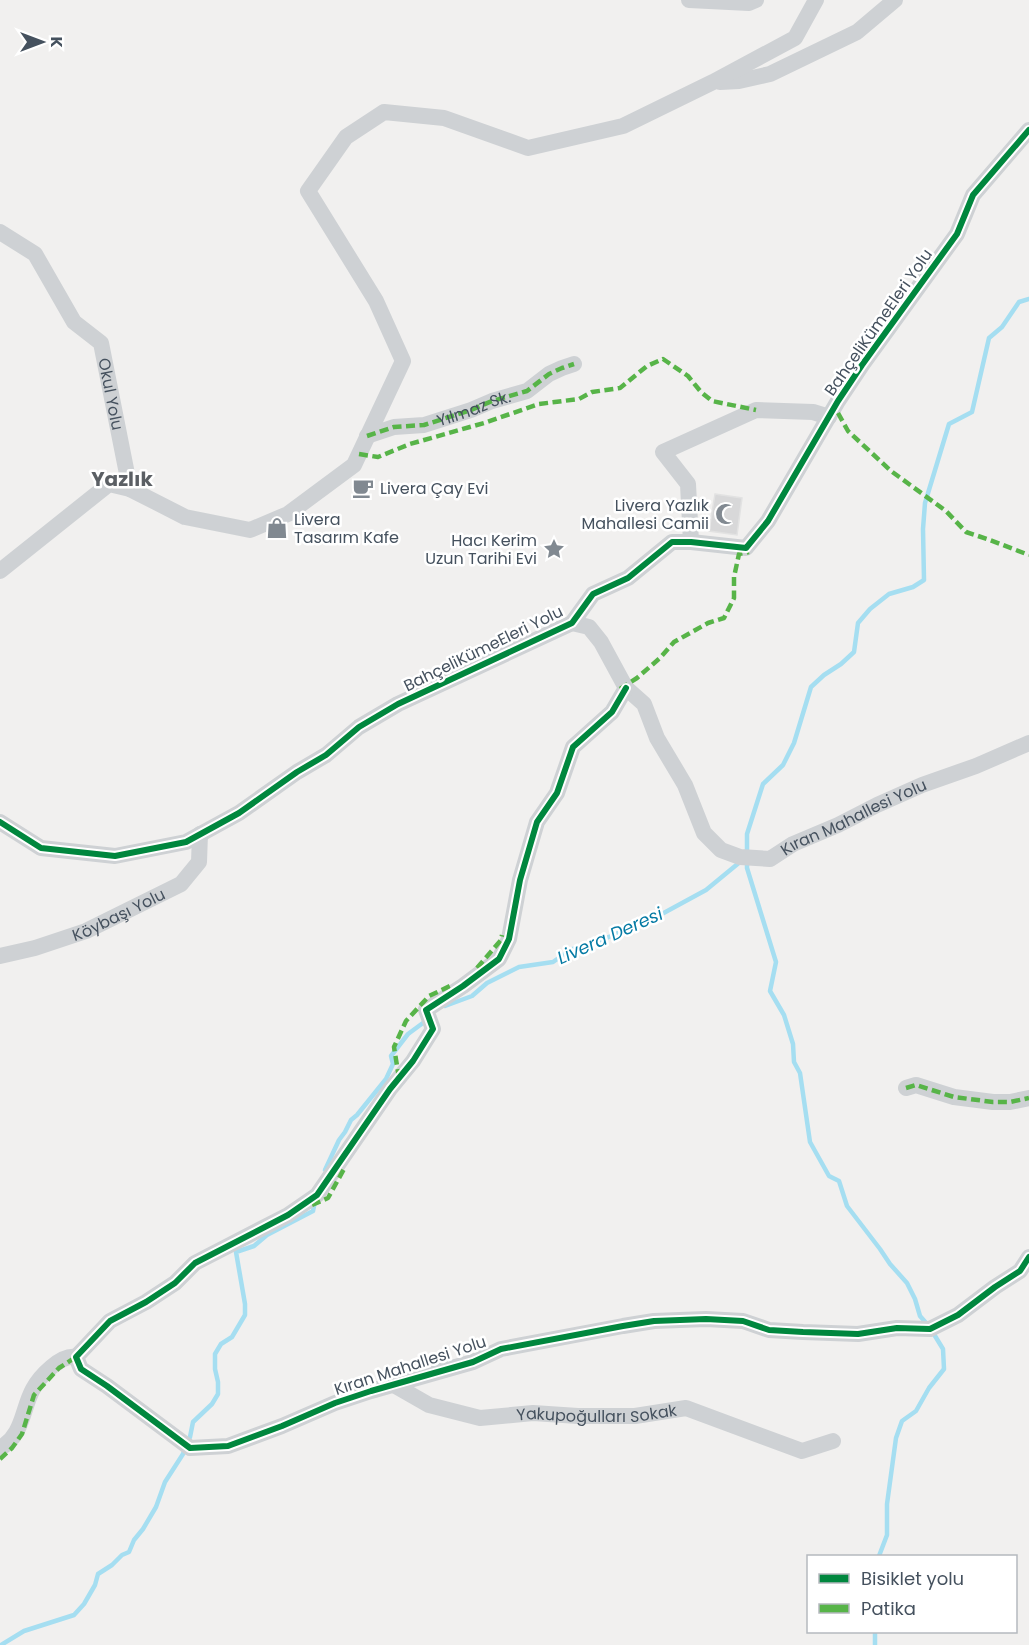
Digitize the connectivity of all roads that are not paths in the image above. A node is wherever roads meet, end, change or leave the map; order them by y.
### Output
1 (689, 0) edge
2 (756, 0) edge
3 (816, 0) edge
4 (895, 0) edge
5 (713, 82) junction
6 (1029, 130) edge
7 (0, 232) edge
8 (574, 364) dead end
9 (829, 417) junction
10 (367, 436) junction
11 (130, 489) junction
12 (691, 542) junction
13 (0, 571) edge
14 (572, 623) junction
15 (626, 688) junction
16 (1029, 743) edge
17 (0, 822) edge
18 (200, 834) junction
19 (0, 956) edge
20 (906, 1088) dead end
21 (1029, 1098) edge
22 (1027, 1262) edge
23 (76, 1357) junction
24 (394, 1385) junction
25 (833, 1441) dead end
26 (0, 1448) edge

1 - 2 street
3 - 5 street
4 - 5 street
5 - 10 street
6 - 9 street, BahçeliKümeEleri Yolu
7 - 11 street, Okul Yolu
8 - 10 street, Yılmaz Sk.
9 - 12 street, BahçeliKümeEleri Yolu
9 - 12 street
10 - 11 street
11 - 13 street
12 - 14 street, BahçeliKümeEleri Yolu
14 - 15 street, Kıran Mahallesi Yolu
14 - 18 street, BahçeliKümeEleri Yolu
15 - 16 street, Kıran Mahallesi Yolu
15 - 23 street
17 - 18 street, BahçeliKümeEleri Yolu
18 - 19 street, Köybaşı Yolu
20 - 21 street
22 - 24 street, Kıran Mahallesi Yolu
23 - 24 street, Kıran Mahallesi Yolu
23 - 26 street
24 - 25 street, Yakupoğulları Sokak

